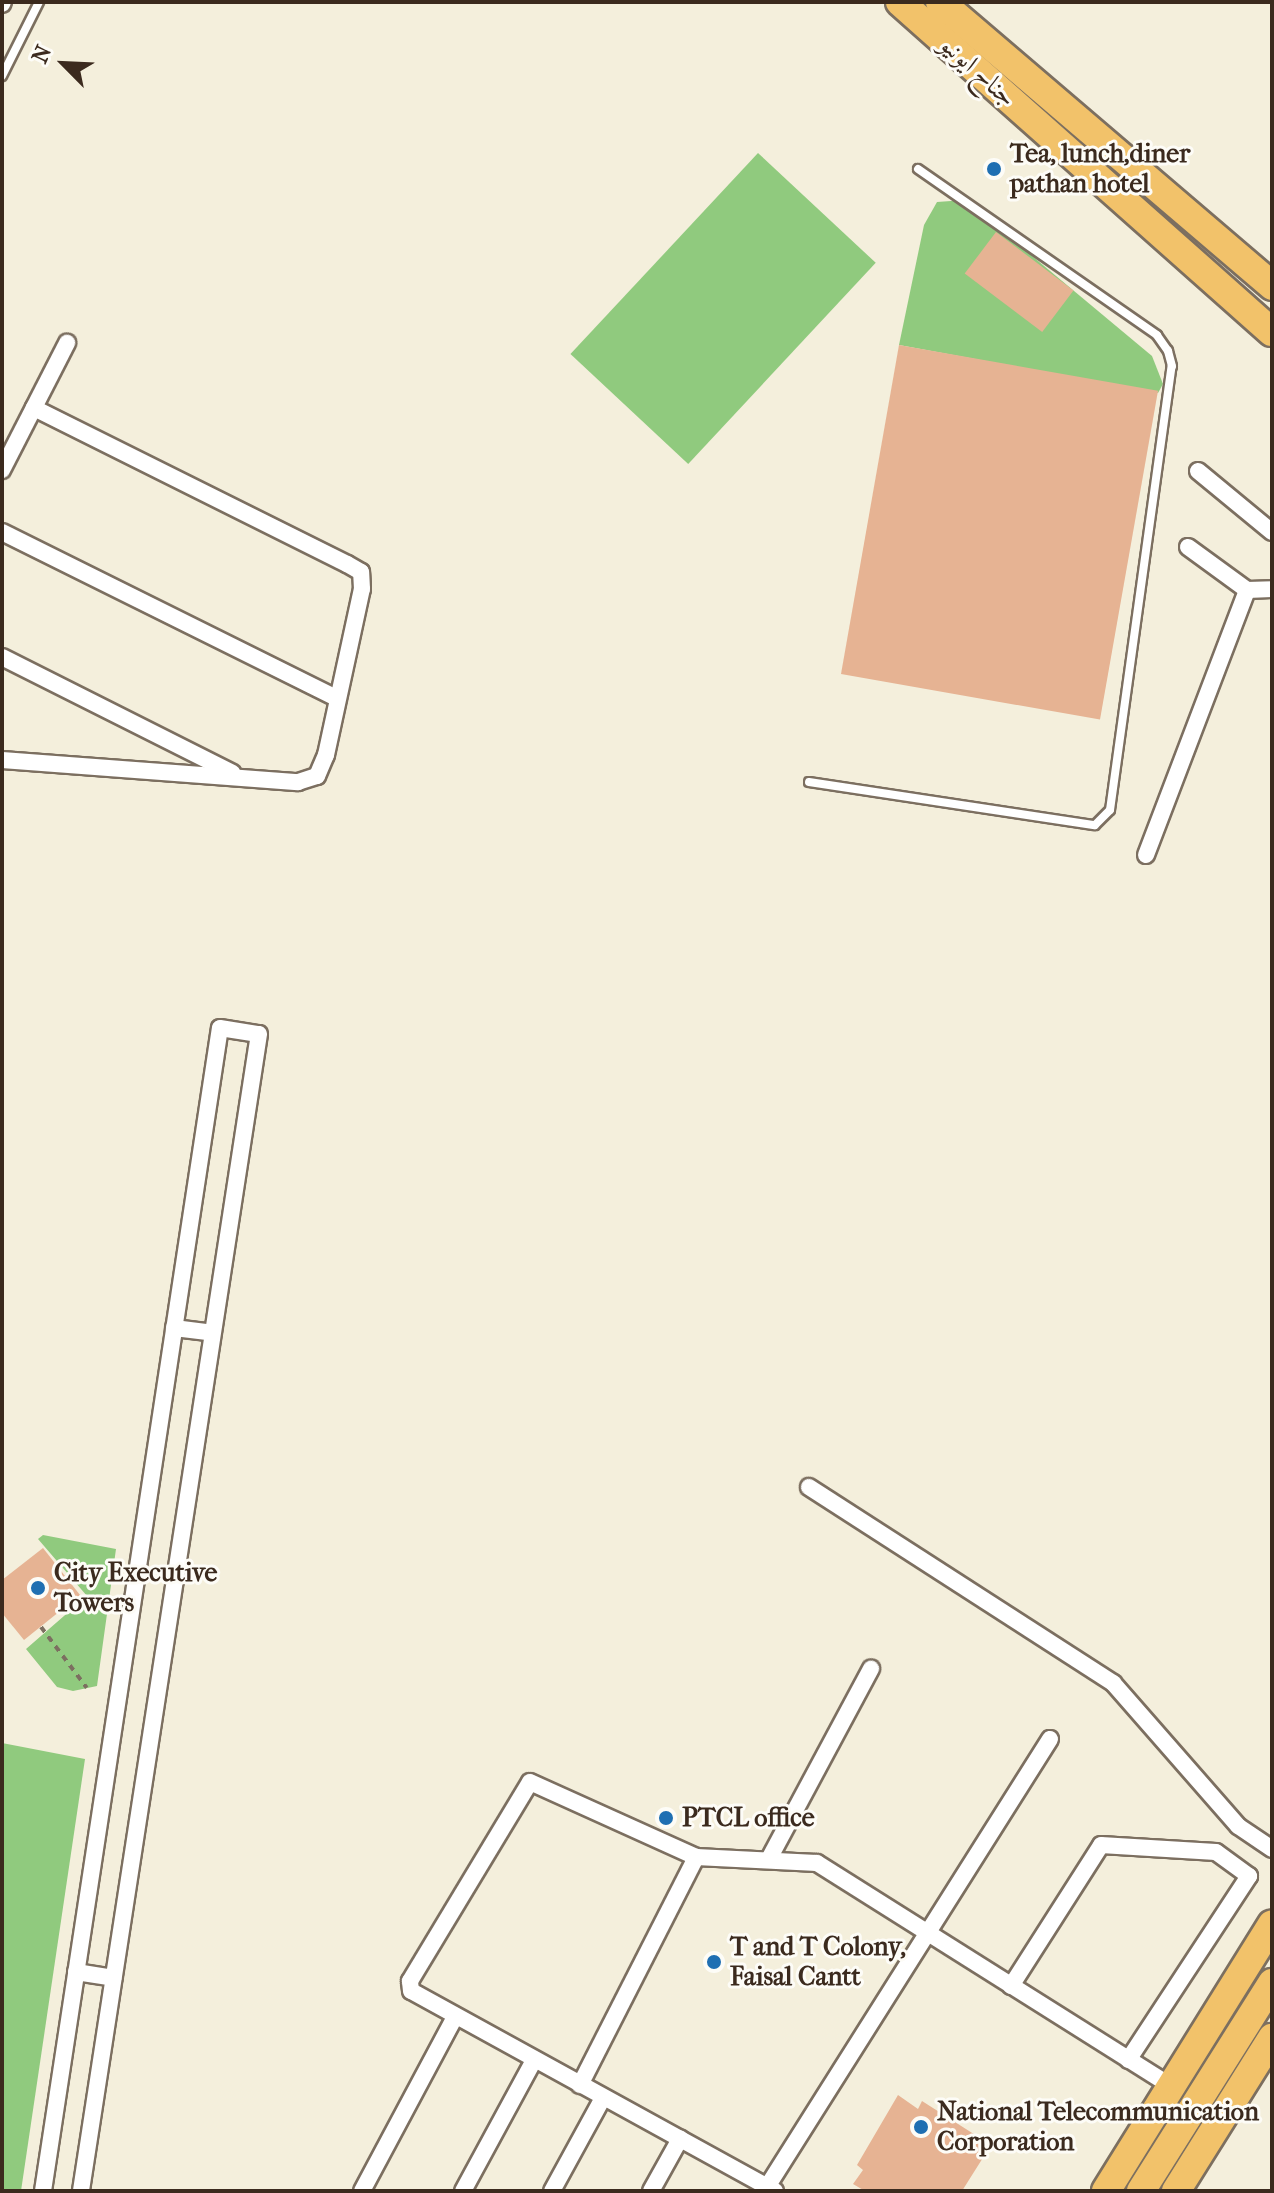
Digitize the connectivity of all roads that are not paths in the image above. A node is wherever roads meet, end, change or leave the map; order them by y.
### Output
1 (39, 2) edge
2 (900, 2) edge
3 (940, 2) edge
4 (2, 76) edge
5 (918, 169) dead end
6 (1272, 286) edge
7 (1272, 332) edge
8 (67, 343) dead end
9 (34, 408) junction
10 (2, 470) edge
11 (1198, 471) dead end
12 (2, 532) edge
13 (1272, 532) edge
14 (1188, 547) dead end
15 (1272, 589) edge
16 (1247, 590) junction
17 (2, 657) edge
18 (336, 698) junction
19 (2, 760) edge
20 (241, 777) junction
21 (809, 782) dead end
22 (1146, 855) dead end
23 (174, 1328) junction
24 (212, 1333) junction
25 (809, 1487) dead end
26 (871, 1669) dead end
27 (1050, 1739) dead end
28 (1272, 1849) edge
29 (696, 1857) junction
30 (769, 1859) junction
31 (1272, 1924) edge
32 (925, 1932) junction
33 (76, 1972) junction
34 (114, 1978) junction
35 (1272, 1983) edge
36 (1011, 1986) junction
37 (455, 2017) junction
38 (1272, 2038) edge
39 (534, 2060) junction
40 (1128, 2060) junction
41 (580, 2085) junction
42 (1169, 2085) junction
43 (603, 2098) junction
44 (680, 2139) junction
45 (747, 2184) edge
46 (771, 2189) edge
47 (43, 2191) edge
48 (81, 2191) edge
49 (362, 2191) edge
50 (463, 2191) edge
51 (552, 2191) edge
52 (651, 2191) edge
53 (1106, 2191) edge
54 (1141, 2191) edge
55 (1176, 2191) edge

1 - 4 lane
2 - 7 highway, جناح ایونیو
3 - 6 highway, جناح ایونیو
5 - 21 lane
8 - 9 street
9 - 10 street
9 - 18 street
11 - 13 street
12 - 18 street
14 - 16 street
15 - 16 street
16 - 22 street
17 - 20 street
18 - 20 street
19 - 20 street
23 - 24 street
23 - 24 street
23 - 33 street
24 - 34 street
25 - 28 street
26 - 30 street
27 - 32 street
29 - 30 street
29 - 37 street
29 - 41 street
30 - 32 street
31 - 42 highway
32 - 36 street
32 - 46 street
33 - 34 street
33 - 47 street
34 - 48 street
35 - 54 highway
36 - 40 street
36 - 40 street
37 - 39 street
37 - 49 street
38 - 55 highway
39 - 41 street
39 - 50 street
40 - 42 street
41 - 43 street
42 - 53 highway
43 - 44 street
43 - 51 street
44 - 45 street
44 - 52 street
45 - 46 street

